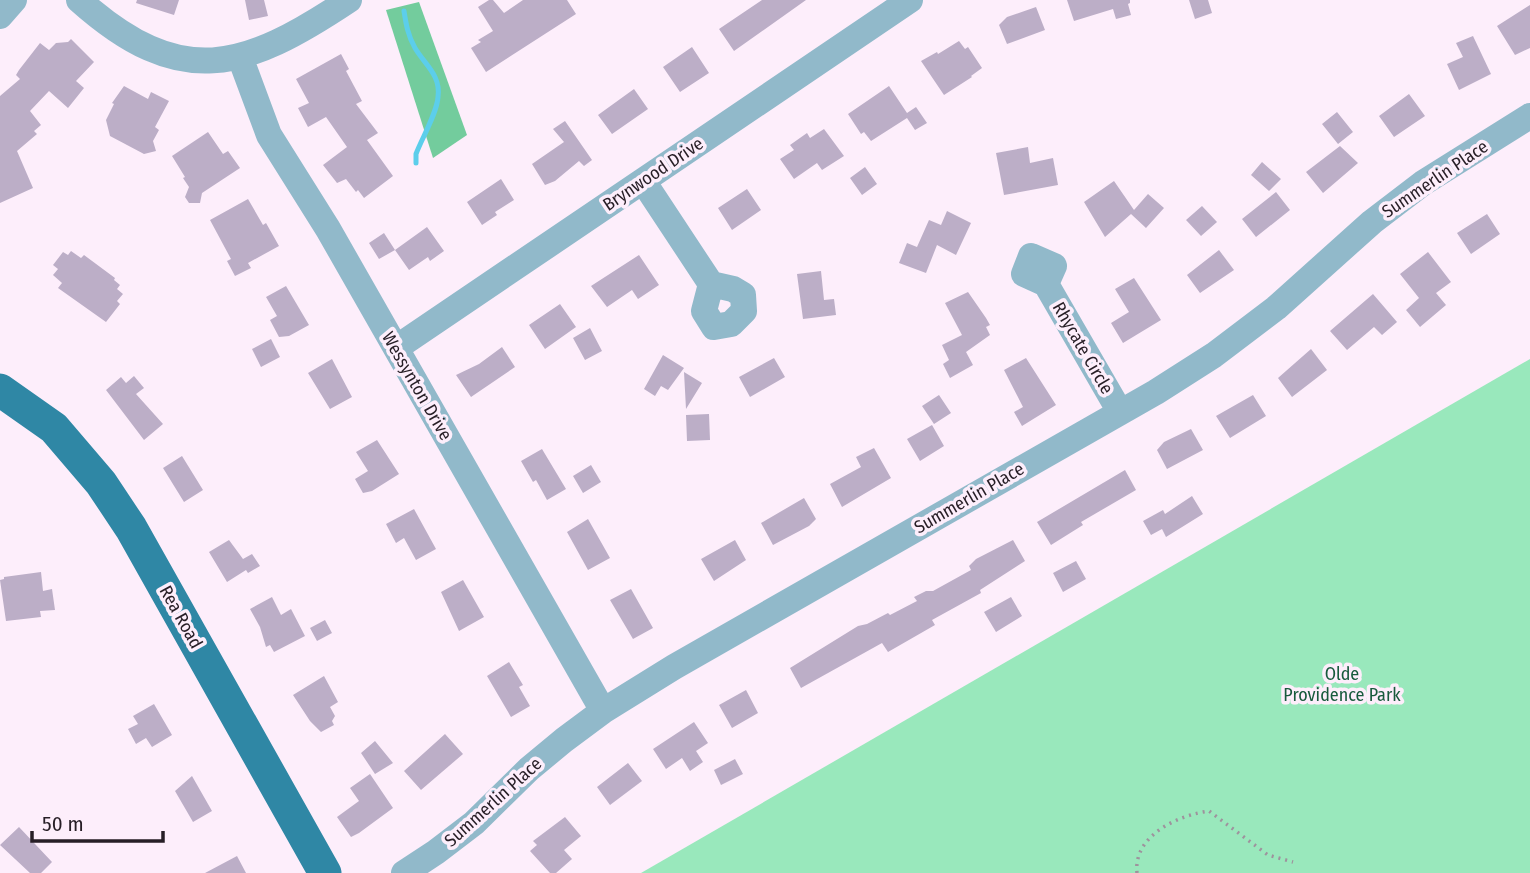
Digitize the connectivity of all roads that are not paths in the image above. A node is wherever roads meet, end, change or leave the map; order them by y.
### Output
1 (14, 0) edge
2 (79, 0) edge
3 (349, 0) edge
4 (910, 0) edge
5 (0, 16) edge
6 (240, 57) junction
7 (1530, 116) edge
8 (643, 181) junction
9 (711, 284) dead end
10 (1045, 284) dead end
11 (396, 348) junction
12 (0, 390) edge
13 (1120, 412) junction
14 (603, 711) junction
15 (325, 873) edge
16 (404, 873) edge

1 - 5 street
2 - 6 street
3 - 6 street
4 - 8 street, Brynwood Drive
6 - 11 street, Wessynton Drive
7 - 13 street, Summerlin Place
8 - 9 street
8 - 11 street, Brynwood Drive
10 - 13 street, Rhycate Circle
11 - 14 street, Wessynton Drive
12 - 15 main road, Rea Road
13 - 14 street, Summerlin Place
14 - 16 street, Summerlin Place

